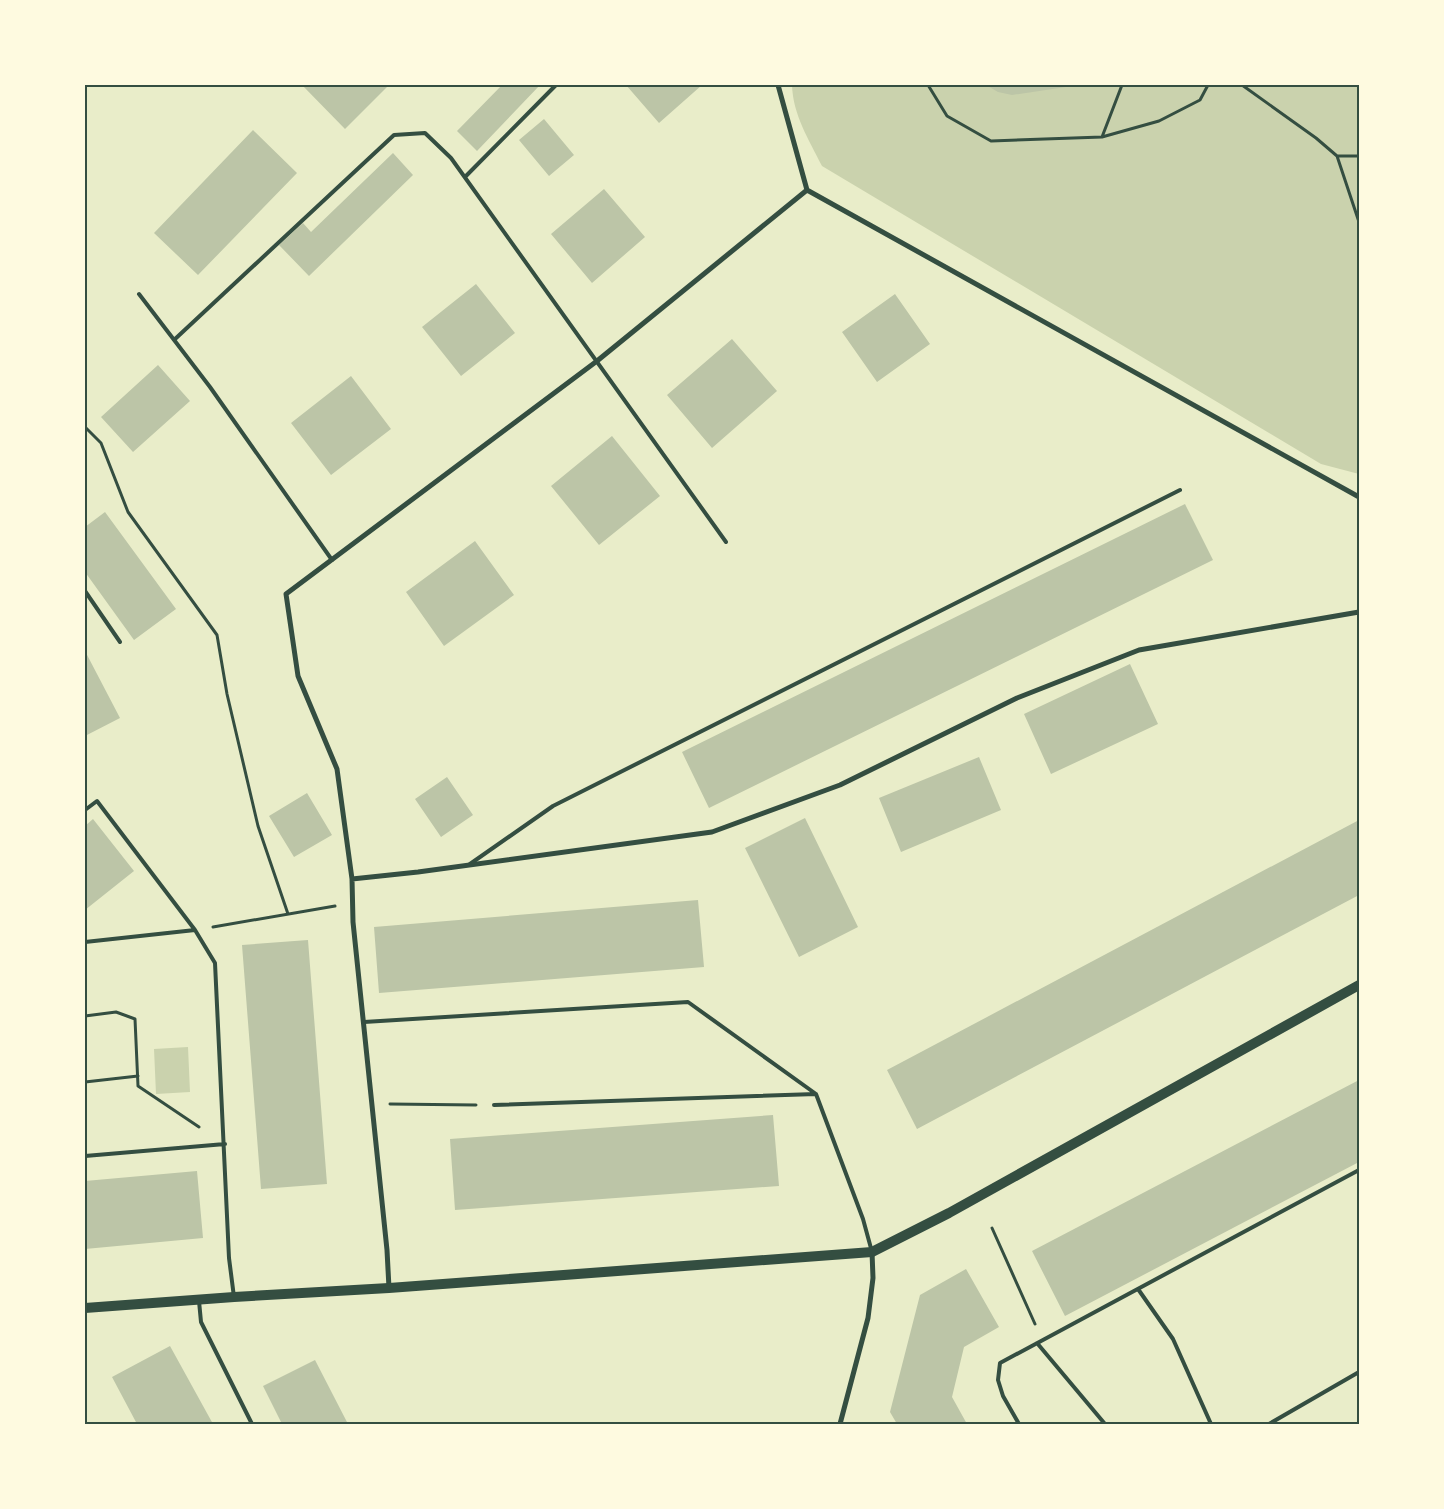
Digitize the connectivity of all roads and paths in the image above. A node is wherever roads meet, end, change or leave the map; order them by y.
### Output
1 (556, 85) edge
2 (778, 85) edge
3 (928, 85) edge
4 (1122, 85) edge
5 (1208, 85) edge
6 (1242, 85) edge
7 (1102, 137) junction
8 (1337, 156) junction
9 (1359, 156) edge
10 (465, 177) junction
11 (807, 190) junction
12 (1359, 222) edge
13 (139, 294) dead end
14 (174, 340) junction
15 (597, 361) junction
16 (85, 427) edge
17 (1180, 490) dead end
18 (1359, 497) edge
19 (726, 542) dead end
20 (332, 560) junction
21 (85, 591) edge
22 (1359, 612) edge
23 (120, 642) dead end
24 (85, 810) edge
25 (470, 864) junction
26 (352, 879) junction
27 (353, 903) junction
28 (288, 914) junction
29 (195, 930) junction
30 (85, 942) edge
31 (1359, 984) edge
32 (85, 1016) edge
33 (364, 1022) junction
34 (138, 1076) junction
35 (85, 1082) edge
36 (816, 1094) junction
37 (372, 1104) junction
38 (494, 1105) joint
39 (224, 1144) junction
40 (85, 1156) edge
41 (1359, 1170) edge
42 (992, 1228) dead end
43 (872, 1252) junction
44 (389, 1288) junction
45 (1138, 1289) junction
46 (234, 1297) junction
47 (199, 1300) junction
48 (85, 1308) edge
49 (1042, 1340) junction
50 (1037, 1343) junction
51 (1359, 1372) edge
52 (252, 1424) edge
53 (840, 1424) edge
54 (1019, 1424) edge
55 (1105, 1424) edge
56 (1211, 1424) edge
57 (1269, 1424) edge

1 - 10 lane
2 - 11 street
3 - 7 path
4 - 7 path
5 - 7 path
6 - 8 path
8 - 9 path
8 - 12 path
10 - 14 lane
10 - 15 lane
11 - 15 street
11 - 18 street
13 - 14 lane
14 - 20 lane
15 - 19 lane
15 - 20 street
16 - 28 path
17 - 25 lane
20 - 26 street
21 - 23 lane
22 - 25 street
24 - 29 lane
25 - 26 street
26 - 27 street
27 - 28 path
27 - 33 street
28 - 29 path
29 - 30 lane
29 - 39 lane
31 - 43 main road
32 - 34 path
33 - 36 lane
33 - 37 street
34 - 35 path
34 - 39 path
36 - 38 lane
36 - 43 lane
37 - 38 path
37 - 44 street
39 - 40 lane
39 - 46 lane
41 - 45 lane
42 - 49 path
43 - 44 main road
43 - 53 street
44 - 46 main road
45 - 49 lane
45 - 56 lane
46 - 47 main road
47 - 48 main road
47 - 52 lane
49 - 50 lane
50 - 54 lane
50 - 55 lane
51 - 57 lane

